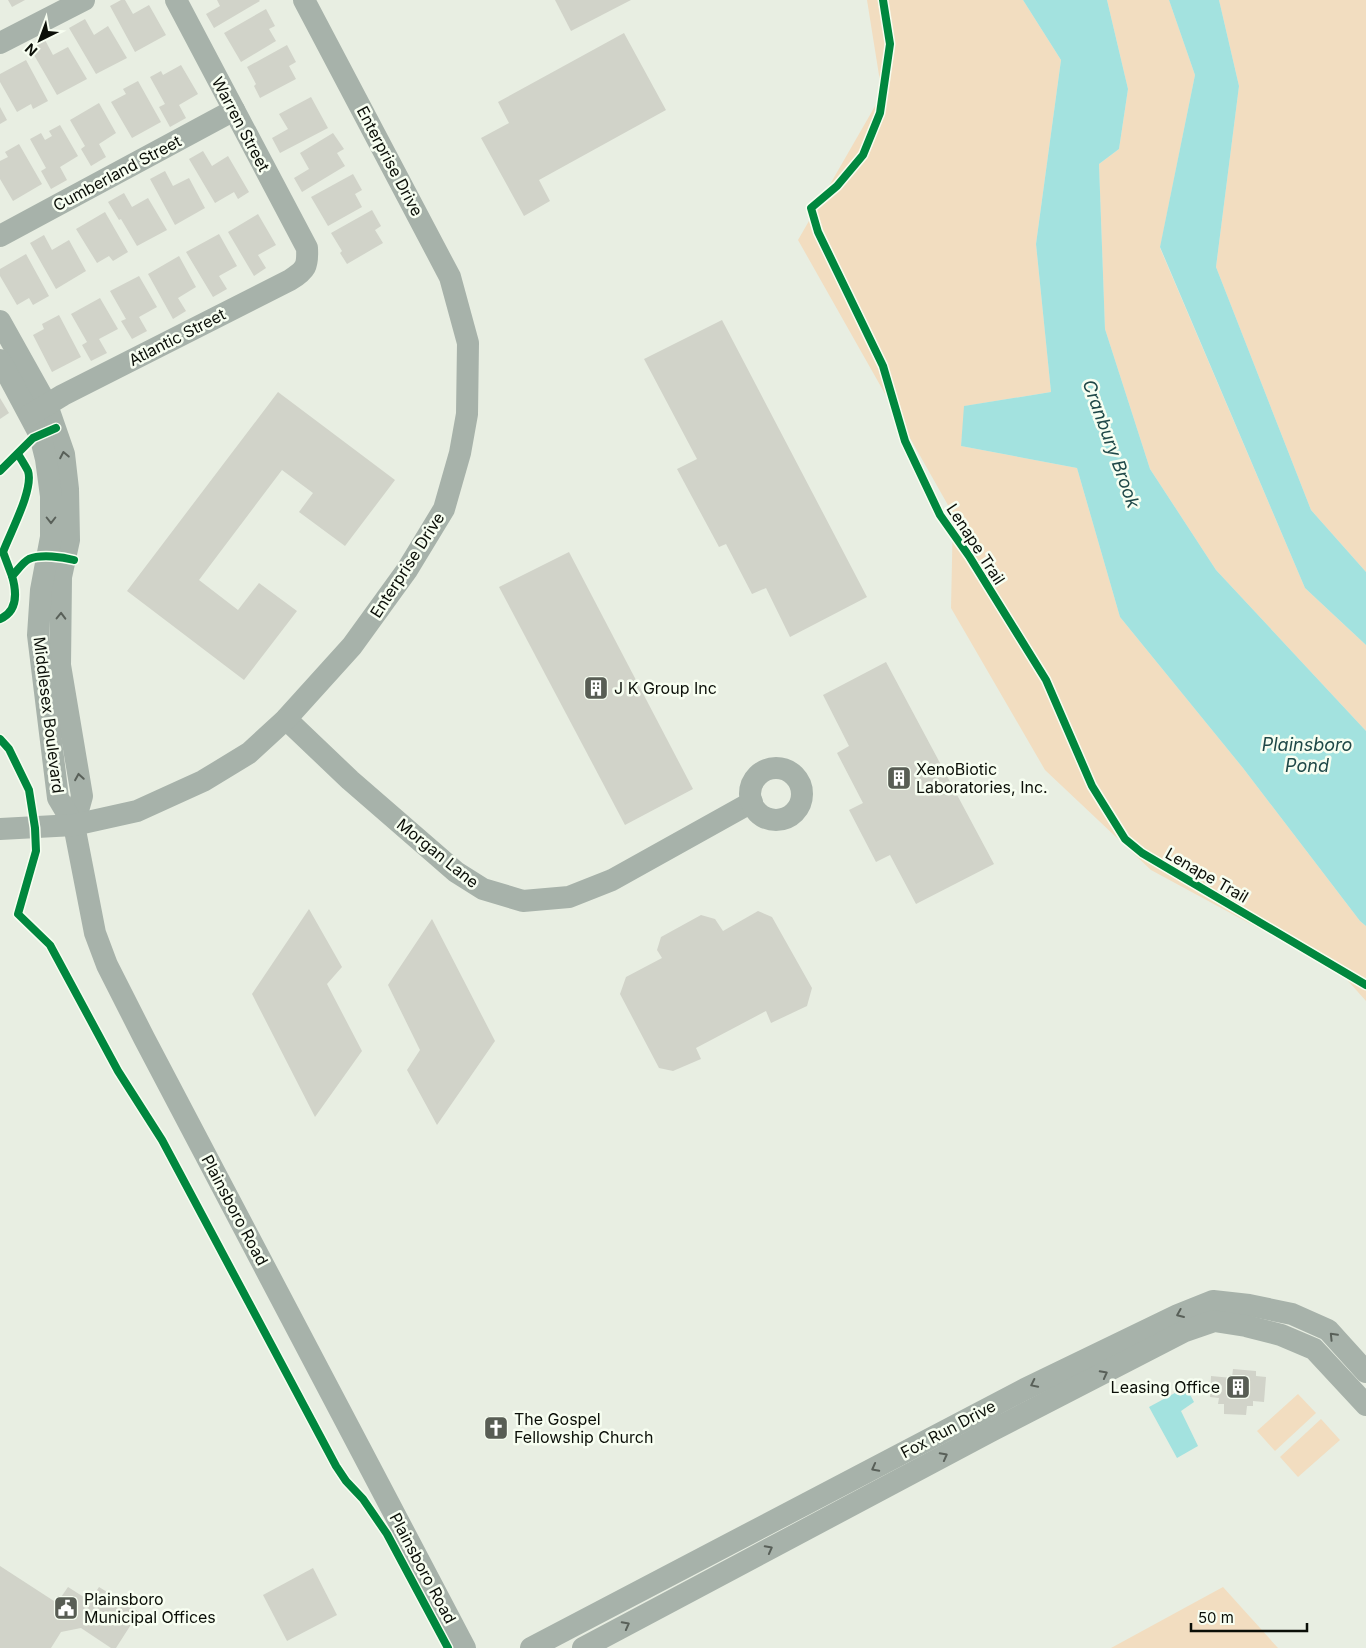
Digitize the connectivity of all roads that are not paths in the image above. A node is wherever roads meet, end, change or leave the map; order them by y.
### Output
1 (84, 0) edge
2 (176, 0) edge
3 (304, 0) edge
4 (0, 43) edge
5 (234, 110) junction
6 (0, 236) edge
7 (308, 248) joint
8 (1, 326) edge
9 (0, 360) edge
10 (38, 410) junction
11 (286, 720) junction
12 (752, 802) dead end
13 (74, 825) junction
14 (0, 829) edge
15 (1366, 1372) edge
16 (1366, 1405) edge
17 (465, 1648) edge
18 (532, 1648) edge
19 (583, 1648) edge

1 - 4 street
2 - 5 street, Warren Street
3 - 11 street, Enterprise Drive
5 - 6 street, Cumberland Street
5 - 7 street, Warren Street
7 - 10 street, Atlantic Street
8 - 10 street, Middlesex Boulevard
9 - 10 street, Middlesex Boulevard
10 - 13 street, Middlesex Boulevard
11 - 12 street, Morgan Lane
11 - 13 street, Enterprise Drive
13 - 14 street
13 - 17 street, Plainsboro Road
15 -> 18 street, Fox Run Drive
19 -> 16 street, Fox Run Drive

